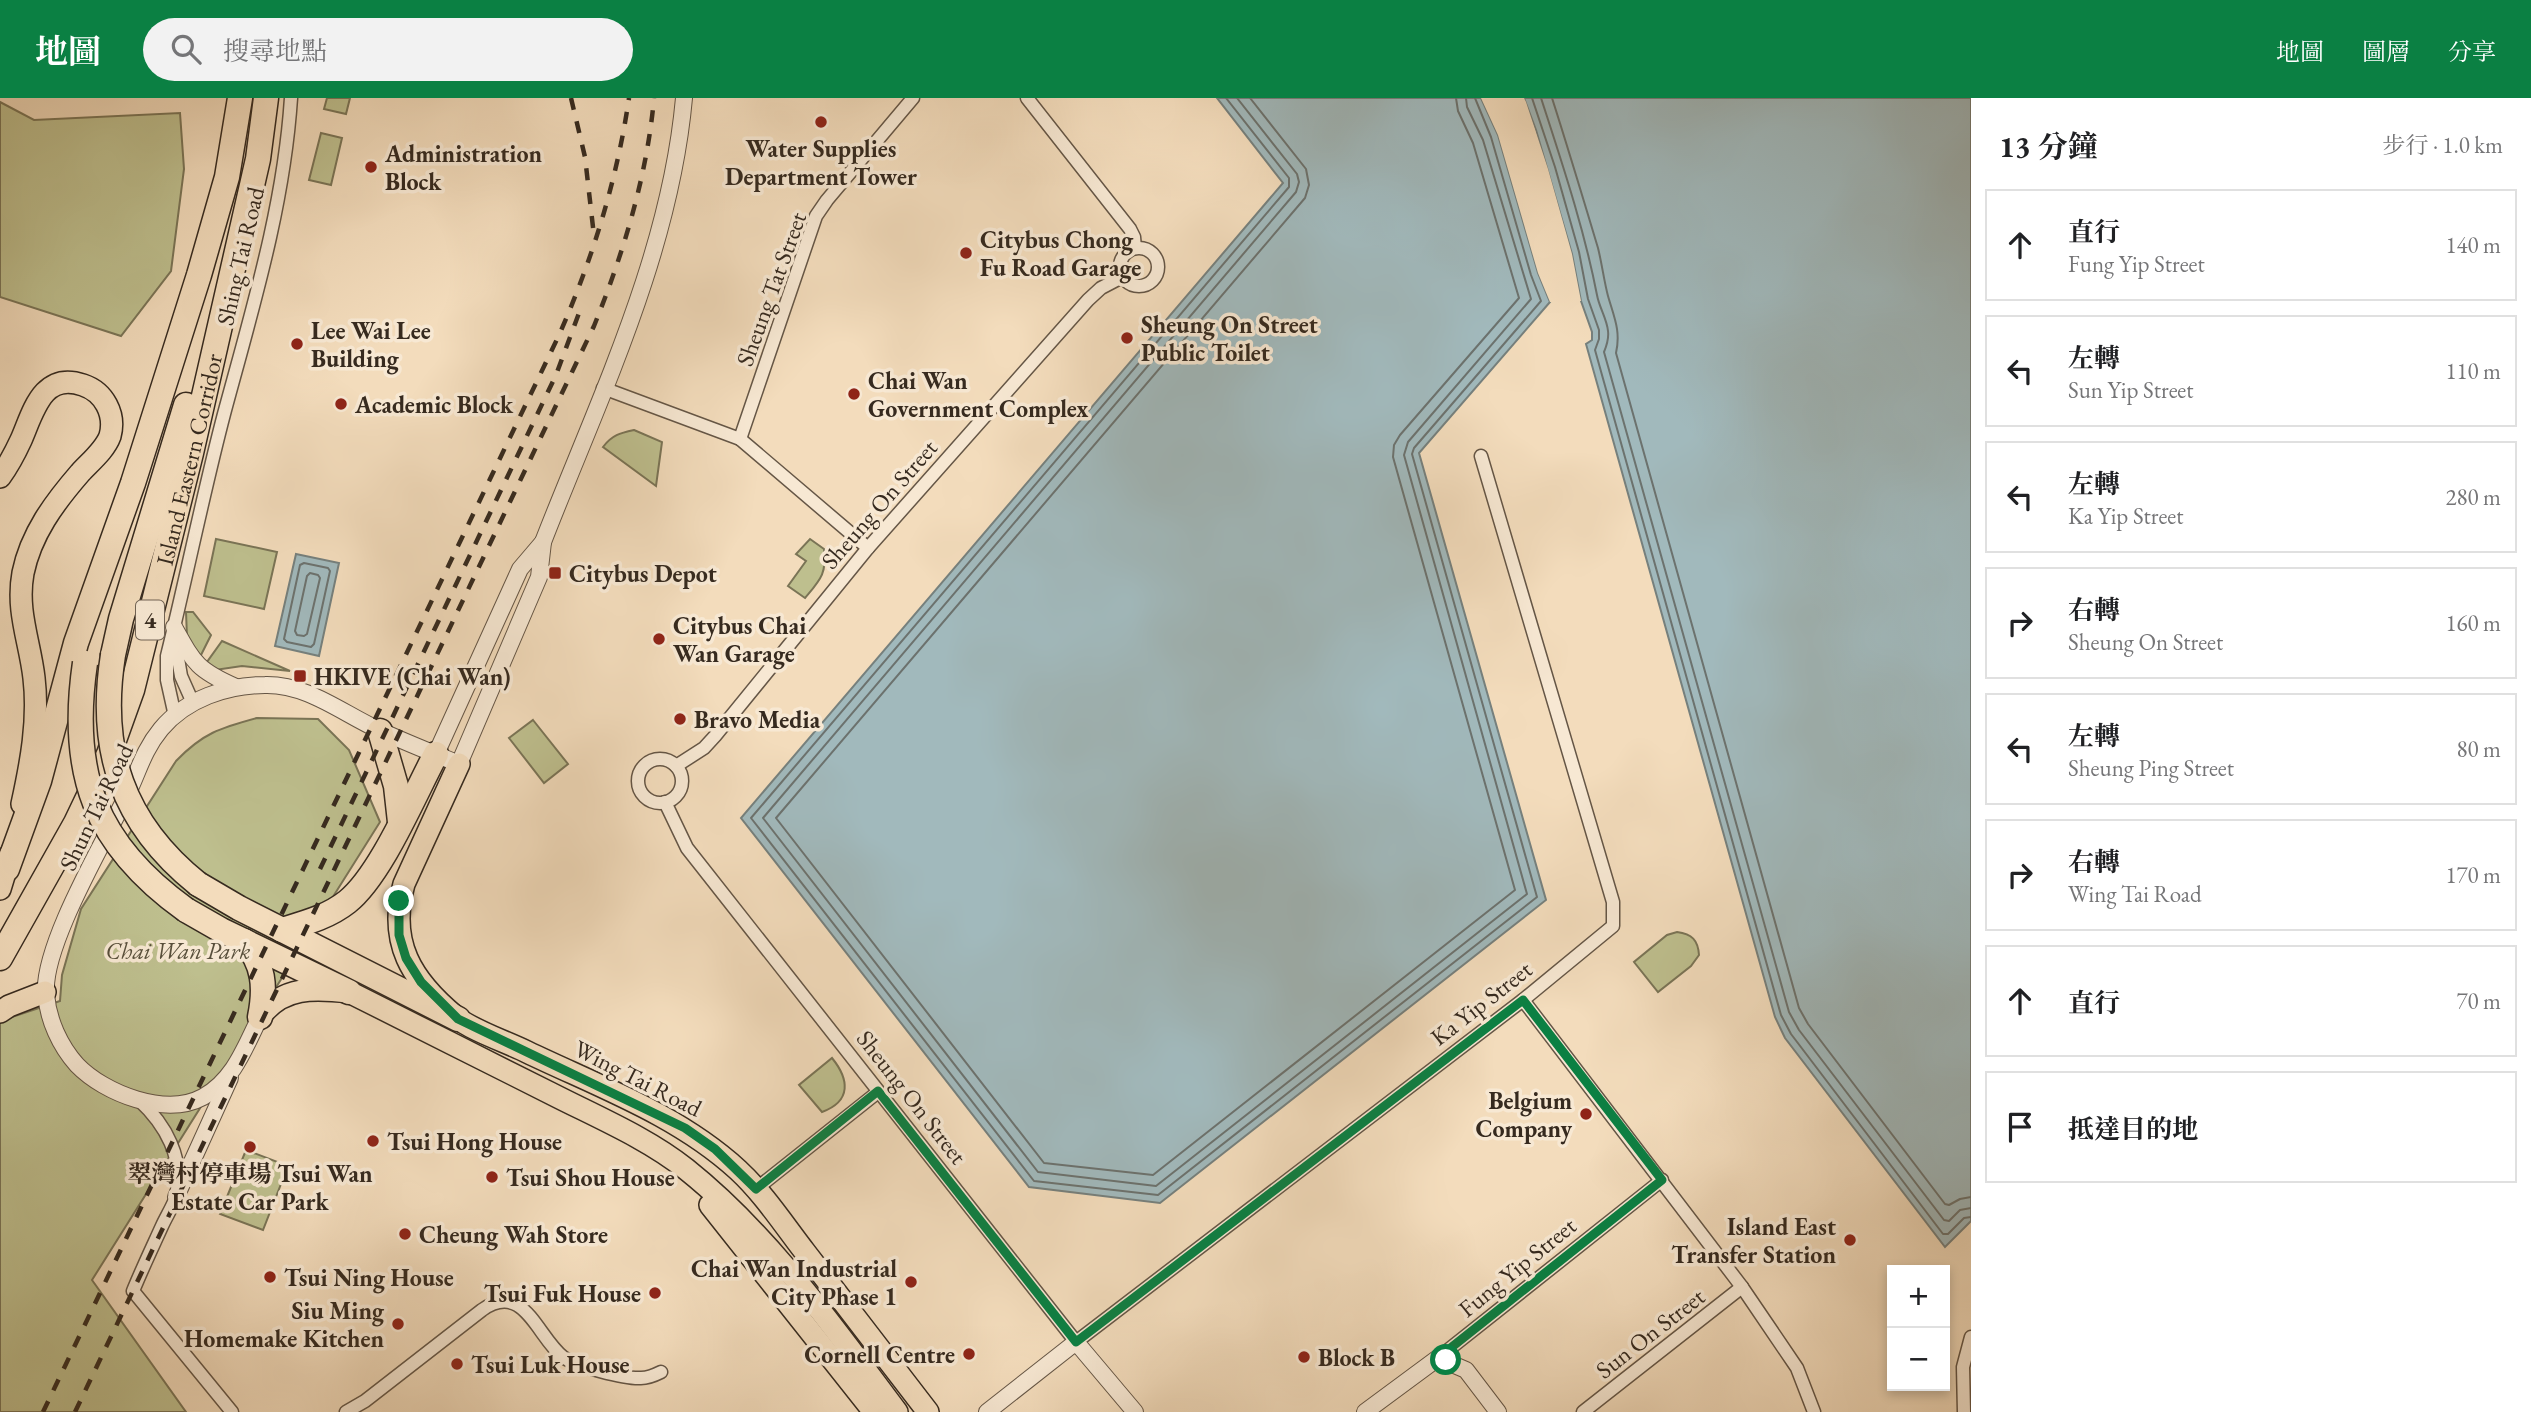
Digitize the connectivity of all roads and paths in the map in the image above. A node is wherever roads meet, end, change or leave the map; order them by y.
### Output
1 (240, 98) edge
2 (266, 98) edge
3 (291, 98) edge
4 (684, 98) edge
5 (913, 98) edge
6 (1027, 98) edge
7 (1135, 248) junction
8 (234, 258) junction
9 (1122, 277) junction
10 (603, 388) junction
11 (740, 439) junction
12 (1481, 456) dead end
13 (0, 477) edge
14 (133, 483) junction
15 (543, 542) junction
16 (868, 548) junction
17 (174, 627) junction
18 (236, 687) junction
19 (193, 703) junction
20 (175, 716) junction
21 (380, 731) junction
22 (436, 754) junction
23 (459, 764) junction
24 (676, 766) junction
25 (665, 802) junction
26 (400, 822) junction
27 (4, 879) edge
28 (282, 930) junction
29 (243, 940) junction
30 (0, 958) edge
31 (45, 992) junction
32 (349, 992) junction
33 (1523, 1000) junction
34 (0, 1013) edge
35 (260, 1017) junction
36 (458, 1019) junction
37 (232, 1073) junction
38 (878, 1091) junction
39 (138, 1100) junction
40 (683, 1167) junction
41 (1662, 1180) junction
42 (756, 1189) junction
43 (176, 1197) junction
44 (1742, 1287) junction
45 (1971, 1337) edge
46 (1076, 1342) junction
47 (1458, 1343) junction
48 (1438, 1358) junction
49 (1466, 1370) junction
50 (661, 1372) dead end
51 (233, 1412) edge
52 (346, 1412) edge
53 (874, 1412) edge
54 (897, 1412) edge
55 (928, 1412) edge
56 (987, 1412) edge
57 (1135, 1412) edge
58 (1365, 1412) edge
59 (1498, 1412) edge
60 (1583, 1412) edge
61 (1814, 1412) edge
62 (1965, 1412) edge

1 - 14 highway, Island Eastern Corridor
2 - 8 highway, Island Eastern Corridor / 4
3 - 17 street, Shing Tai Road
4 - 10 street
5 - 11 street, Sheung Tat Street
6 - 7 street
7 - 9 street
7 - 9 street
8 - 28 highway, bridge
8 - 30 highway, Island Eastern Corridor / 4
9 - 16 street, Sheung On Street
10 - 11 street
10 - 15 street
11 - 16 street
12 - 33 street, Ka Yip Street
13 - 27 main road
14 - 27 highway, Island Eastern Corridor
14 - 29 highway, bridge
15 - 22 street
15 - 23 street
16 - 24 street, Sheung On Street
17 - 18 street
17 - 19 street, Shing Tai Road
17 - 20 street, Shing Tai Road
18 - 19 street, Shun Tai Road
18 - 21 street, Shun Tai Road
19 - 20 street, Shun Tai Road
20 - 31 street, Shun Tai Road
21 - 22 street, Shun Tai Road
21 - 26 highway
22 - 23 street, Shun Tai Road
22 - 26 highway
23 - 36 main road, Wing Tai Road
24 - 25 street
24 - 25 street
25 - 38 street, Sheung On Street
26 - 28 highway
28 - 36 highway
29 - 32 highway
29 - 35 highway
31 - 34 main road
31 - 39 street, Shun Tai Road
32 - 35 main road
32 - 40 main road
33 - 41 street
33 - 46 street, Ka Yip Street
35 - 37 street
36 - 42 main road, Wing Tai Road
37 - 39 street, Shun Tai Road
37 - 43 street
38 - 42 street
38 - 46 street, Sheung On Street
39 - 43 street
40 - 53 main road
40 - 54 main road
41 - 44 street
41 - 47 street, Fung Yip Street
42 - 55 main road, Wing Tai Road
43 - 51 street
44 - 60 street, Sun On Street
44 - 61 street
45 - 62 street
46 - 56 street, Ka Yip Street
46 - 57 street, Sheung On Street
47 - 48 street, Fung Yip Street
47 - 49 street
48 - 49 street
48 - 58 street, Fung Yip Street
49 - 59 street
50 - 52 street

